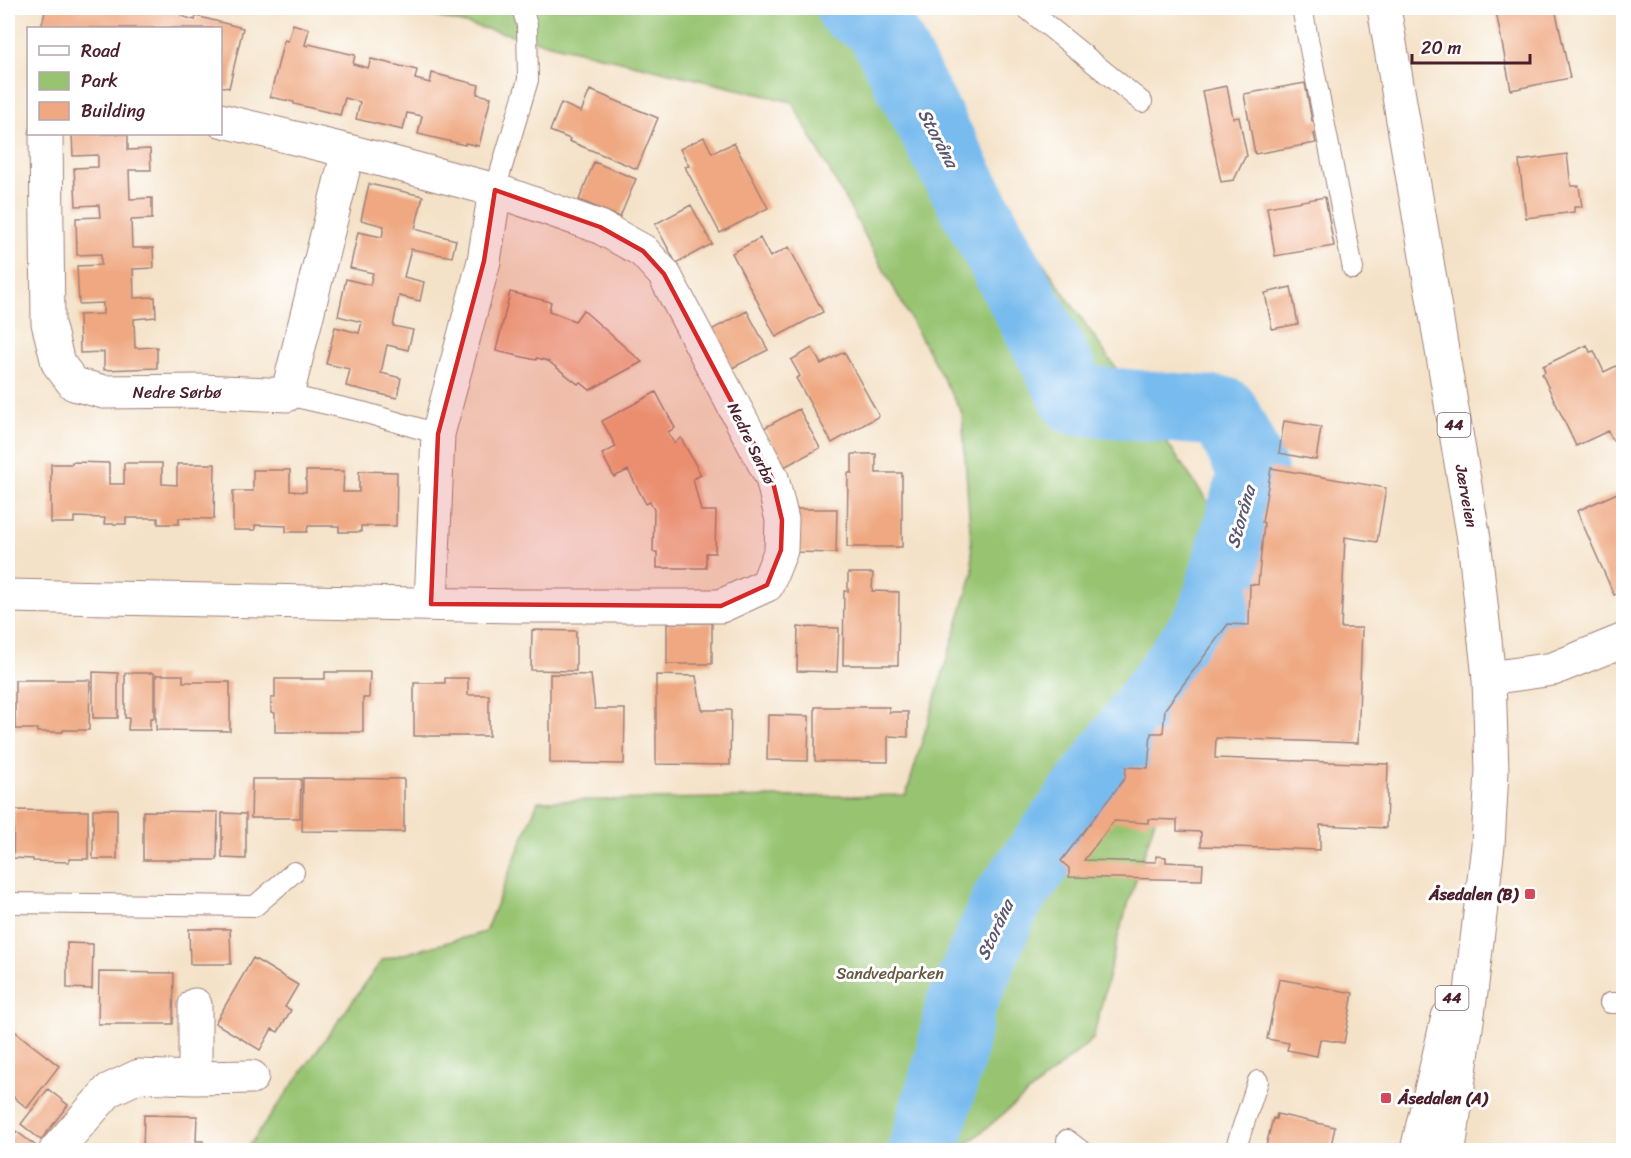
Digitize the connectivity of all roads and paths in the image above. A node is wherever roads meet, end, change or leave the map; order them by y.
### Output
1 (522, 8) edge
2 (1026, 8) edge
3 (1302, 8) edge
4 (1384, 8) edge
5 (1142, 102) dead end
6 (222, 120) edge
7 (46, 135) edge
8 (348, 151) junction
9 (495, 190) junction
10 (1353, 269) dead end
11 (287, 395) junction
12 (438, 434) junction
13 (8, 596) edge
14 (431, 604) junction
15 (1623, 640) edge
16 (1489, 678) junction
17 (1488, 846) junction
18 (294, 872) dead end
19 (8, 903) edge
20 (195, 1005) dead end
21 (252, 1077) dead end
22 (195, 1078) junction
23 (1258, 1081) dead end
24 (57, 1150) edge
25 (1235, 1150) edge
26 (1417, 1150) edge
27 (1449, 1150) edge

1 - 9 lane
2 - 5 lane
3 - 10 lane
4 - 16 street, Jærveien / 44
6 - 8 street, Nedre Sørbø
7 - 11 street, Nedre Sørbø
8 - 9 street, Nedre Sørbø
8 - 11 street
9 - 12 street
9 - 14 street, Nedre Sørbø
11 - 12 lane
12 - 14 street
13 - 14 street, Nedre Sørbø
15 - 16 street
16 - 17 street, Jærveien / 44
17 - 26 street, Jærveien / 44
17 - 27 street, Jærveien / 44
18 - 19 lane
20 - 22 street
21 - 22 street
22 - 24 street
23 - 25 lane

